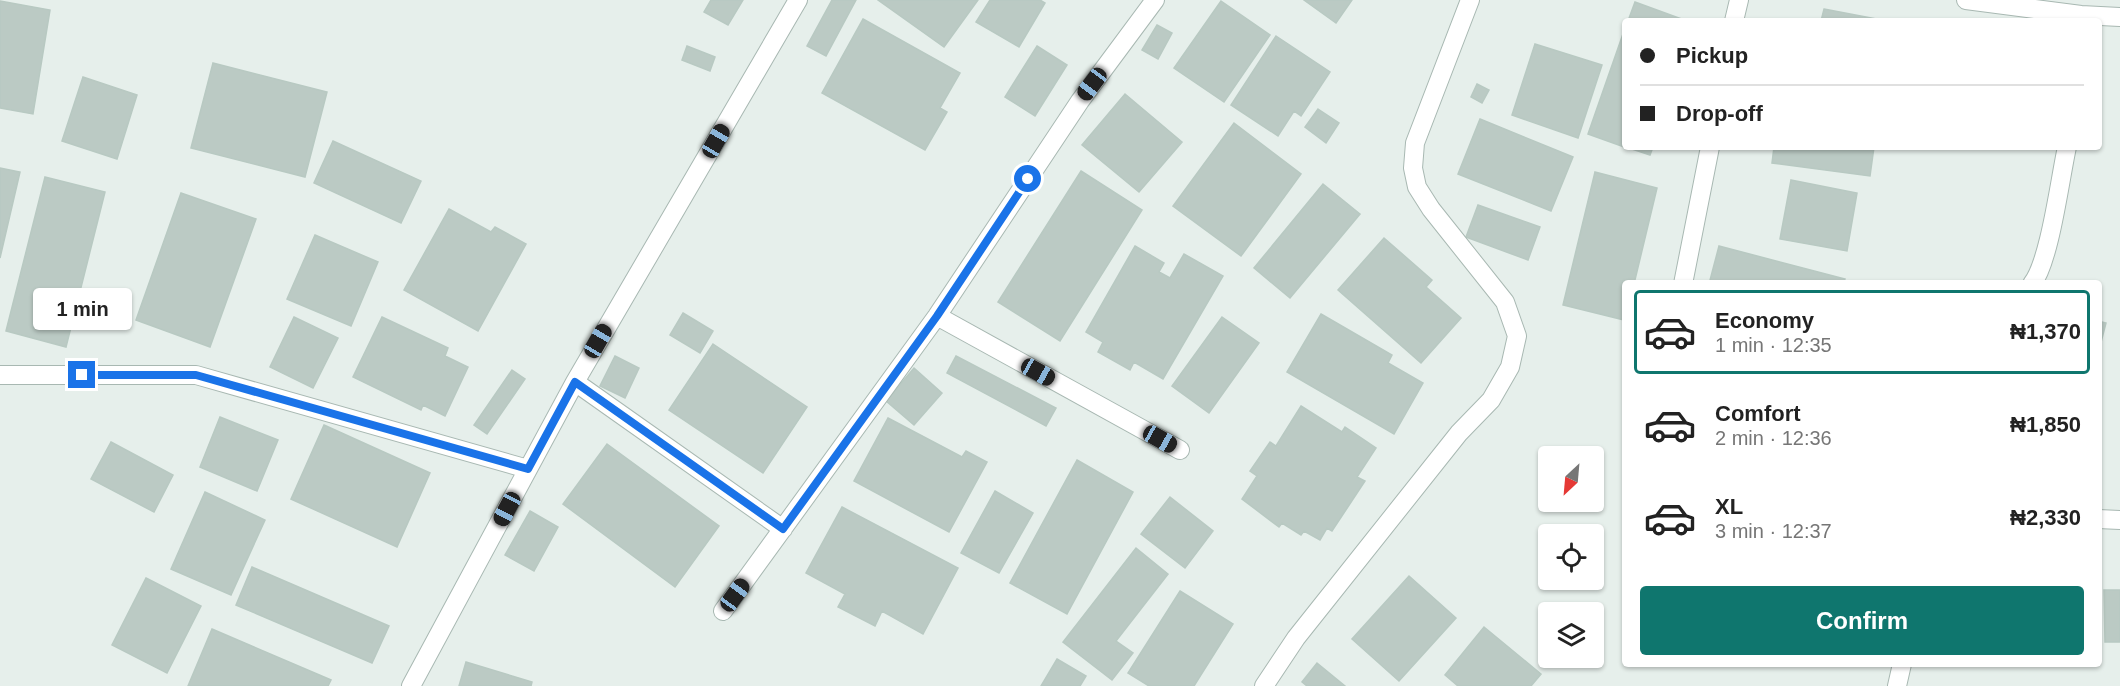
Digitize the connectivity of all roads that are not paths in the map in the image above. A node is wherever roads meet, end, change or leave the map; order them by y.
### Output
1 (798, 0) edge
2 (1155, 0) edge
3 (1470, 0) edge
4 (1738, 0) edge
5 (1966, 0) edge
6 (2120, 17) edge
7 (1735, 18) edge
8 (2093, 18) edge
9 (1709, 150) edge
10 (2066, 150) edge
11 (1684, 280) edge
12 (2035, 280) edge
13 (937, 316) junction
14 (0, 375) edge
15 (575, 382) junction
16 (1180, 450) dead end
17 (528, 469) junction
18 (2102, 519) edge
19 (2120, 520) edge
20 (783, 529) junction
21 (723, 611) dead end
22 (1901, 667) edge
23 (411, 686) edge
24 (1264, 686) edge
25 (1897, 686) edge

1 - 15 street
2 - 13 street
3 - 24 street
4 - 7 street
5 - 8 street
6 - 8 street
9 - 11 street
10 - 12 street
13 - 16 street
13 - 20 street
14 - 17 street
15 - 17 street
15 - 20 street
17 - 23 street
18 - 19 street
20 - 21 street
22 - 25 street

